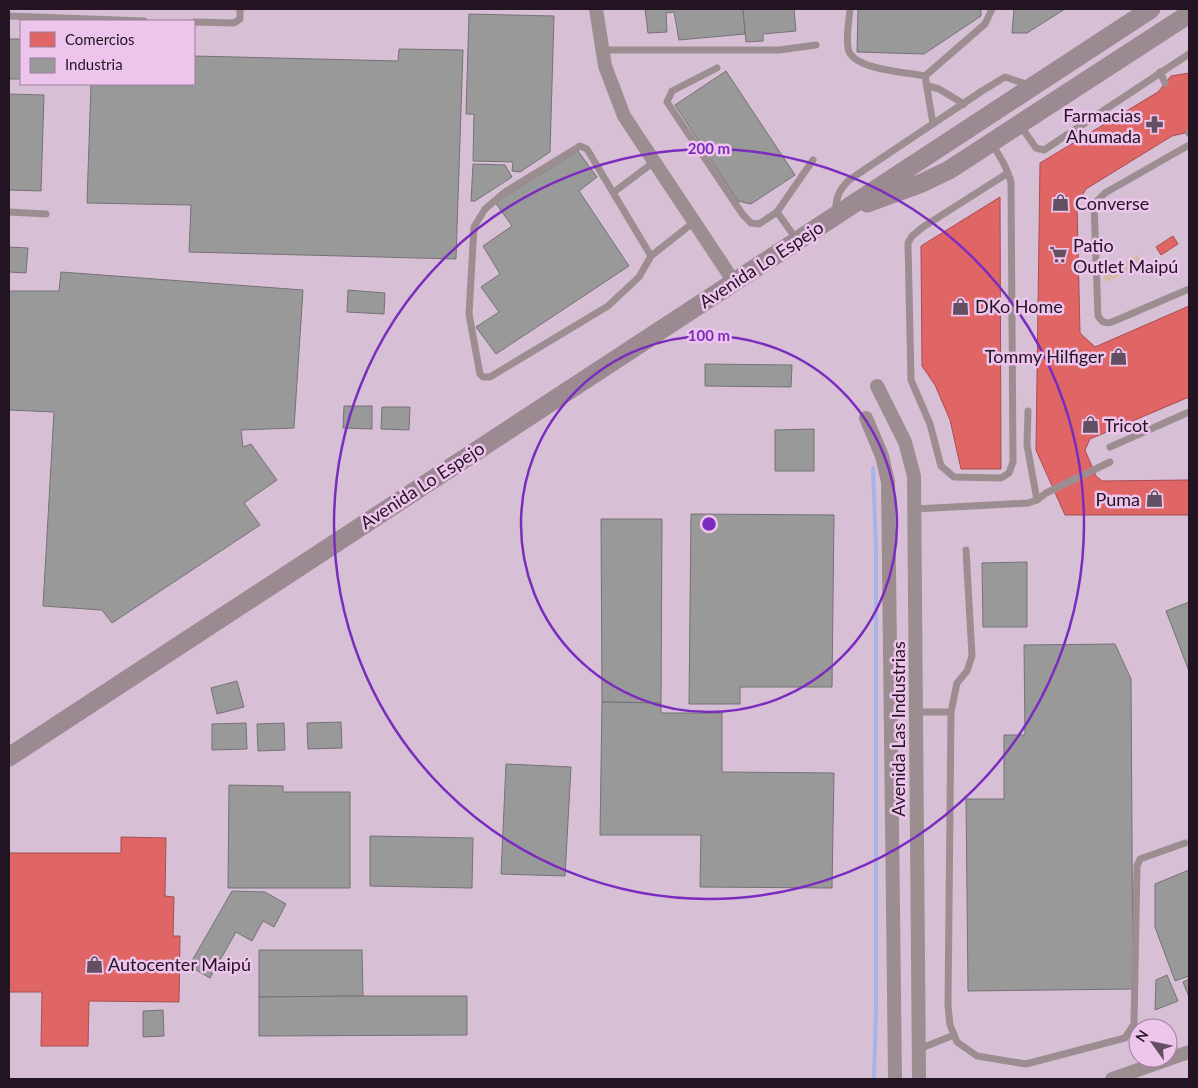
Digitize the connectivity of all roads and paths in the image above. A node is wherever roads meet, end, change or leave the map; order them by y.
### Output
1 (240, 9) edge
2 (596, 9) edge
3 (850, 9) edge
4 (992, 9) edge
5 (1151, 9) edge
6 (1189, 14) edge
7 (9, 16) edge
8 (117, 20) edge
9 (195, 22) edge
10 (816, 45) dead end
11 (601, 50) junction
12 (1189, 54) edge
13 (717, 68) dead end
14 (1160, 72) junction
15 (925, 76) junction
16 (1165, 83) dead end
17 (928, 86) junction
18 (1032, 86) junction
19 (964, 104) junction
20 (933, 124) junction
21 (1020, 124) junction
22 (968, 128) junction
23 (1189, 145) edge
24 (986, 146) junction
25 (813, 160) dead end
26 (654, 162) junction
27 (1008, 173) junction
28 (614, 192) junction
29 (9, 212) edge
30 (777, 212) junction
31 (46, 214) dead end
32 (836, 215) junction
33 (694, 222) junction
34 (797, 240) junction
35 (651, 256) junction
36 (734, 282) junction
37 (1189, 289) edge
38 (878, 386) dead end
39 (1028, 411) dead end
40 (1189, 412) edge
41 (866, 418) dead end
42 (900, 432) junction
43 (878, 443) junction
44 (1110, 447) dead end
45 (1110, 462) dead end
46 (1037, 500) junction
47 (915, 509) junction
48 (966, 550) dead end
49 (890, 600) junction
50 (916, 600) junction
51 (916, 712) junction
52 (951, 712) junction
53 (9, 757) edge
54 (1185, 843) dead end
55 (954, 1035) junction
56 (919, 1049) junction
57 (1189, 1052) edge
58 (895, 1079) edge
59 (919, 1079) edge
60 (1112, 1079) edge

1 - 9 lane
2 - 11 street
3 - 15 lane
4 - 15 lane
5 - 18 main road, Avenida Lo Espejo
6 - 21 main road, Avenida Lo Espejo
7 - 8 lane
10 - 11 lane
11 - 26 street
12 - 14 lane
13 - 30 lane
14 - 16 lane
14 - 21 lane
15 - 17 lane
17 - 19 lane
17 - 20 lane
18 - 19 lane
18 - 22 main road, Avenida Lo Espejo
19 - 20 lane
20 - 32 lane
21 - 24 main road, Avenida Lo Espejo
22 - 24 main road
22 - 32 main road, Avenida Lo Espejo
23 - 37 lane
24 - 27 lane
24 - 32 main road, Avenida Lo Espejo
25 - 30 lane
26 - 28 lane
26 - 33 street
27 - 27 lane
28 - 35 lane
28 - 35 lane
29 - 31 lane
30 - 34 lane
32 - 34 main road, Avenida Lo Espejo
33 - 35 lane
33 - 36 street
34 - 36 main road, Avenida Lo Espejo
36 - 53 main road, Avenida Lo Espejo
38 - 42 street, Avenida Las Industrias
39 - 46 lane
40 - 44 lane
41 - 43 street, Avenida Las Industrias
42 - 43 street
42 - 47 street, Avenida Las Industrias
43 - 49 street, Avenida Las Industrias
45 - 46 lane
46 - 47 lane
47 - 50 street, Avenida Las Industrias
48 - 52 lane
49 - 50 street
49 - 58 street, Avenida Las Industrias
50 - 51 street, Avenida Las Industrias
51 - 52 lane
51 - 56 street, Avenida Las Industrias
52 - 55 lane
54 - 55 lane
55 - 56 lane
56 - 59 street, Avenida Las Industrias
57 - 60 street

